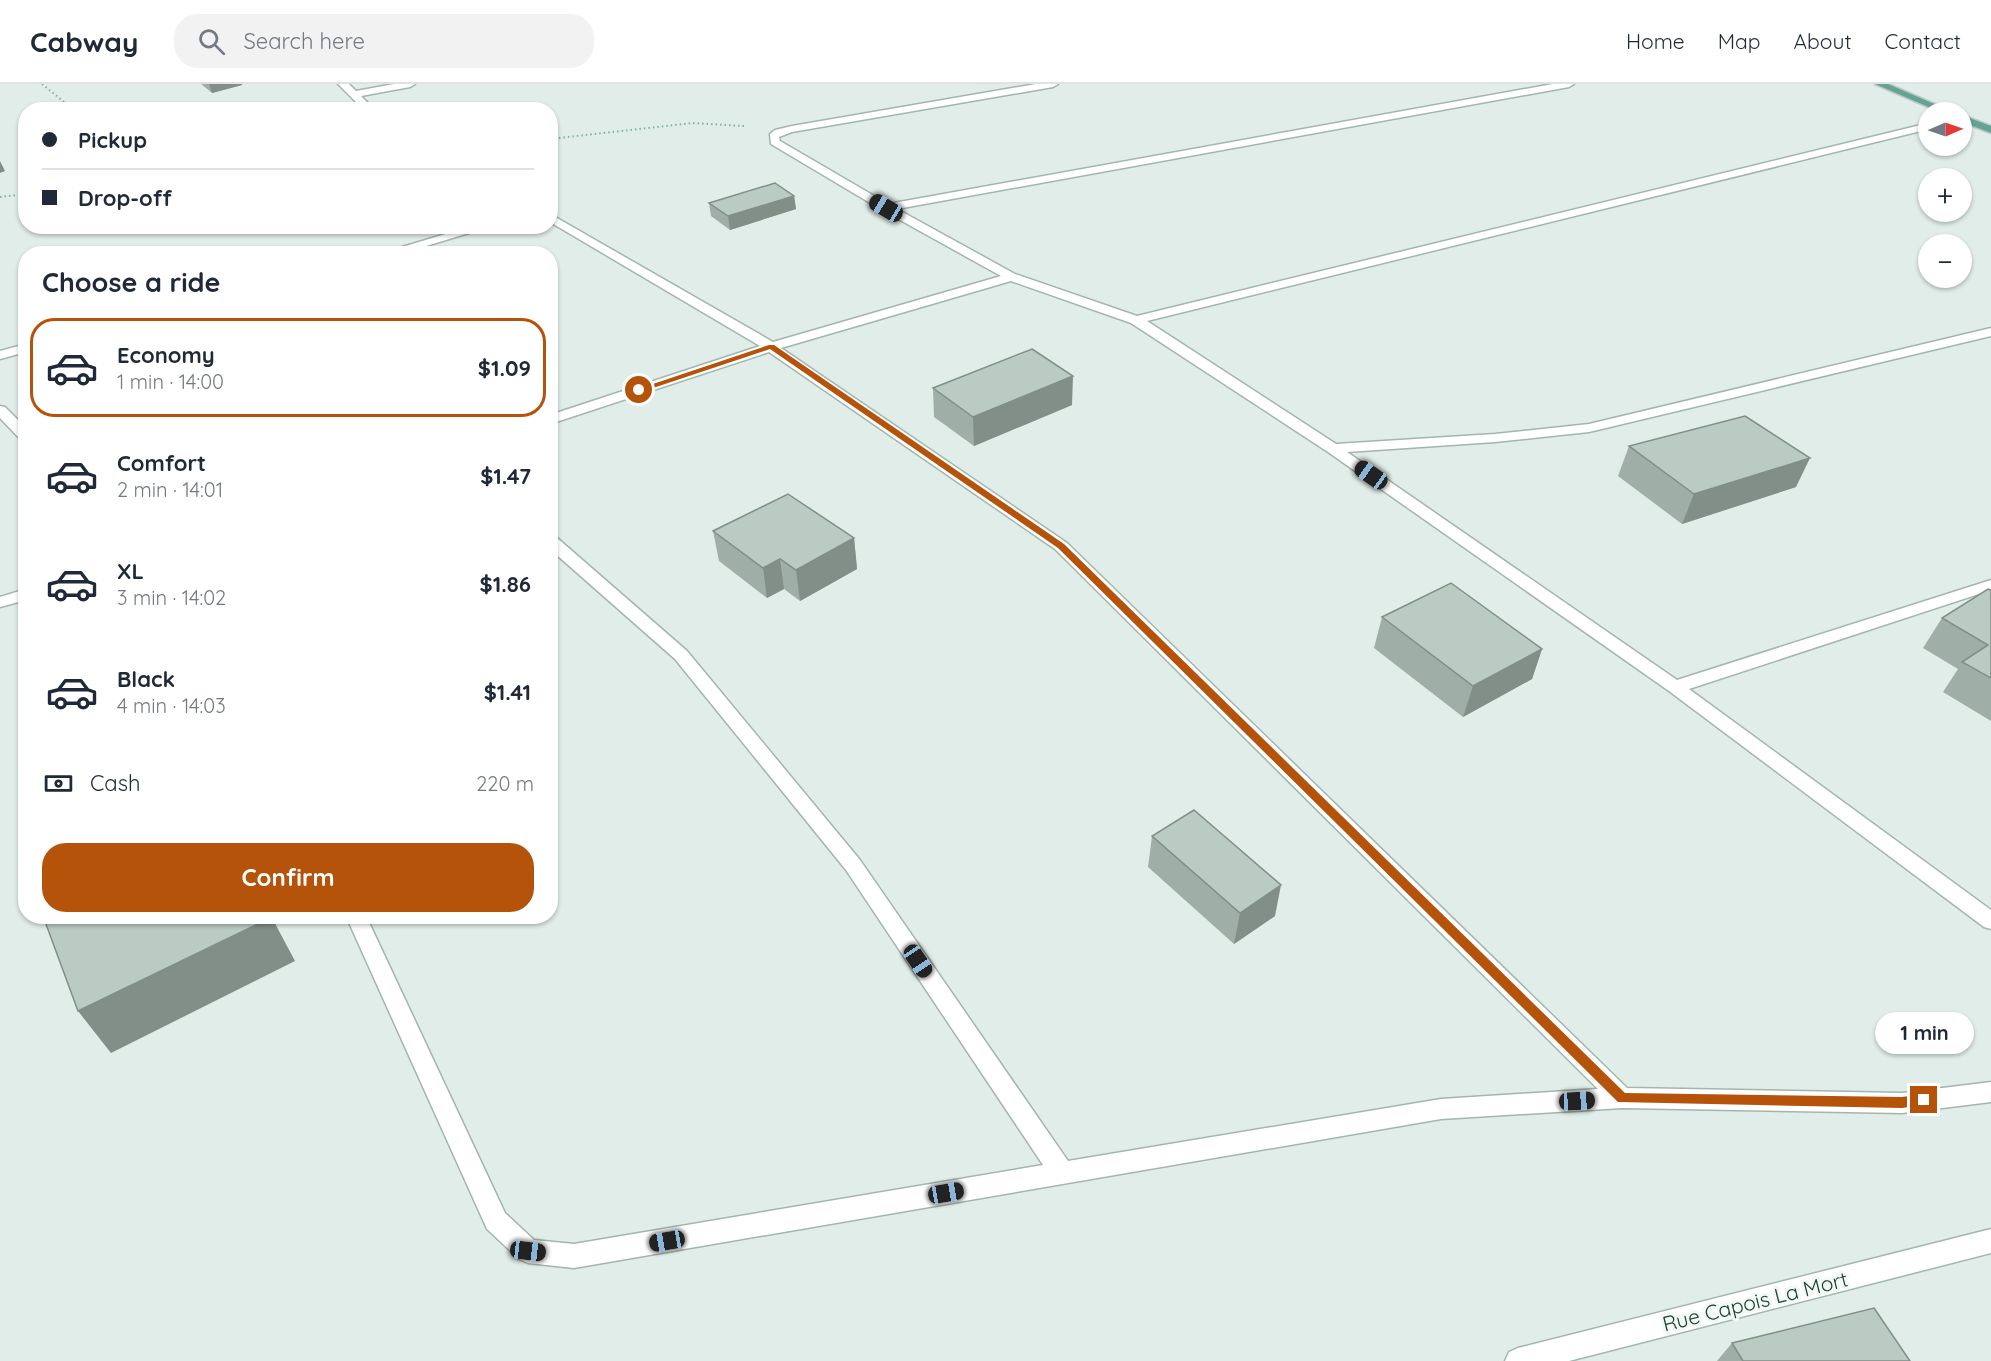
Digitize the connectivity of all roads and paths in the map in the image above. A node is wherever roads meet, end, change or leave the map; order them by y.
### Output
1 (42, 84) edge
2 (343, 84) edge
3 (410, 84) edge
4 (1053, 84) edge
5 (1569, 84) edge
6 (1880, 84) edge
7 (354, 94) junction
8 (64, 102) edge
9 (362, 102) edge
10 (1924, 102) edge
11 (1972, 122) edge
12 (792, 129) junction
13 (1918, 129) edge
14 (1991, 130) edge
15 (558, 138) edge
16 (18, 195) edge
17 (0, 197) edge
18 (886, 208) junction
19 (558, 222) edge
20 (458, 234) edge
21 (414, 246) edge
22 (1011, 277) junction
23 (1136, 320) junction
24 (1991, 332) edge
25 (771, 347) junction
26 (18, 350) edge
27 (0, 355) edge
28 (0, 410) edge
29 (558, 417) edge
30 (18, 429) edge
31 (1334, 448) junction
32 (558, 547) edge
33 (1991, 585) edge
34 (18, 597) edge
35 (0, 603) edge
36 (1675, 687) junction
37 (1991, 921) edge
38 (360, 924) edge
39 (1991, 1092) edge
40 (1622, 1098) junction
41 (1062, 1173) junction
42 (1991, 1241) edge
43 (1518, 1361) edge

1 - 8 path
2 - 7 street
3 - 7 street
4 - 12 street
5 - 18 street
6 - 10 main road
7 - 9 street
11 - 14 main road
12 - 15 path
12 - 18 street
13 - 23 street
16 - 17 path
18 - 22 street
19 - 25 street
20 - 21 street
22 - 23 street
22 - 25 street
23 - 31 street
24 - 31 street
25 - 29 street
25 - 40 street
26 - 27 street
28 - 30 street
31 - 36 street
32 - 41 street
33 - 36 street
34 - 35 street
36 - 37 street
38 - 41 street
39 - 40 street
40 - 41 street
42 - 43 street, Rue Capois La Mort

